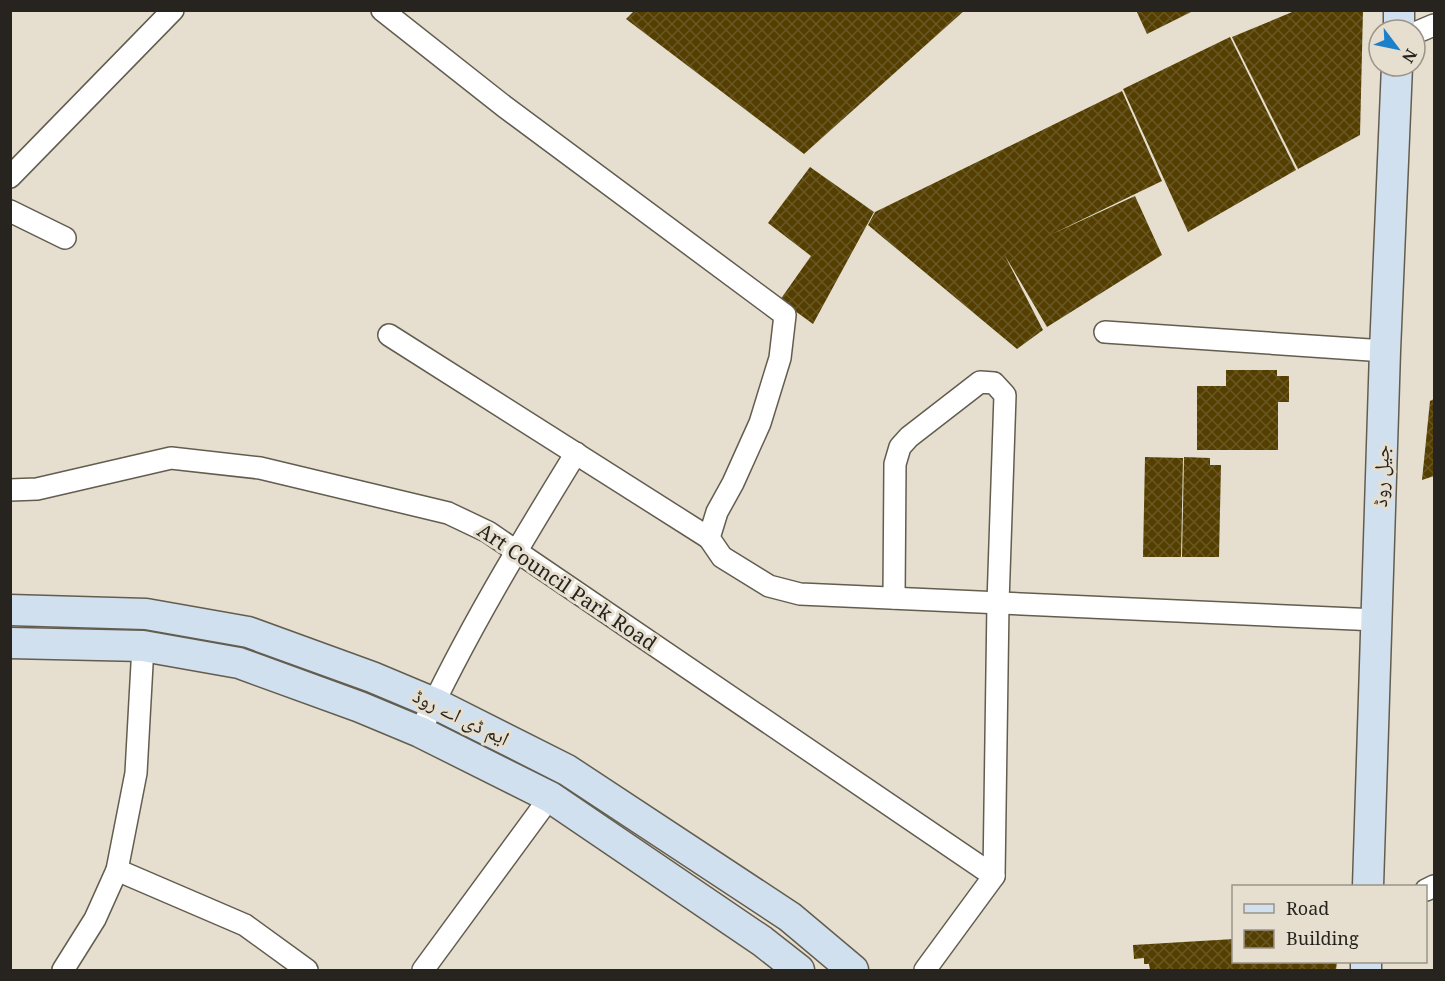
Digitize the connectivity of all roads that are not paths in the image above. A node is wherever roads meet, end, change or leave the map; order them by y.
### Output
1 (173, 10) edge
2 (382, 10) edge
3 (1396, 78) edge
4 (10, 177) edge
5 (10, 211) edge
6 (65, 238) dead end
7 (1105, 332) dead end
8 (389, 335) dead end
9 (1385, 351) junction
10 (576, 453) junction
11 (10, 490) edge
12 (710, 538) junction
13 (516, 551) junction
14 (894, 598) junction
15 (998, 603) junction
16 (10, 610) edge
17 (1377, 620) junction
18 (10, 643) edge
19 (143, 646) junction
20 (434, 703) junction
21 (420, 732) junction
22 (550, 797) junction
23 (117, 870) junction
24 (994, 876) junction
25 (1368, 885) edge
26 (63, 970) edge
27 (307, 970) edge
28 (423, 970) edge
29 (800, 970) edge
30 (853, 970) edge
31 (925, 970) edge

1 - 4 street
2 - 12 street
3 - 9 main road, جیل روڈ
5 - 6 street
7 - 9 street
8 - 10 street
9 - 17 main road, جیل روڈ
10 - 12 street
10 - 13 street
11 - 13 street, Art Council Park Road
12 - 14 street
13 - 20 street
13 - 24 street, Art Council Park Road
14 - 15 street
14 - 15 street
15 - 17 street
15 - 24 street
16 - 20 main road, ایم ڈی اے روڈ
17 - 25 main road, جیل روڈ
18 - 19 main road, ایم ڈی اے روڈ
19 - 21 main road, ایم ڈی اے روڈ
19 - 23 street
20 - 21 street
20 - 30 main road, ایم ڈی اے روڈ
21 - 22 main road, ایم ڈی اے روڈ
22 - 28 street
22 - 29 main road, ایم ڈی اے روڈ
23 - 26 street
23 - 27 street
24 - 31 street

